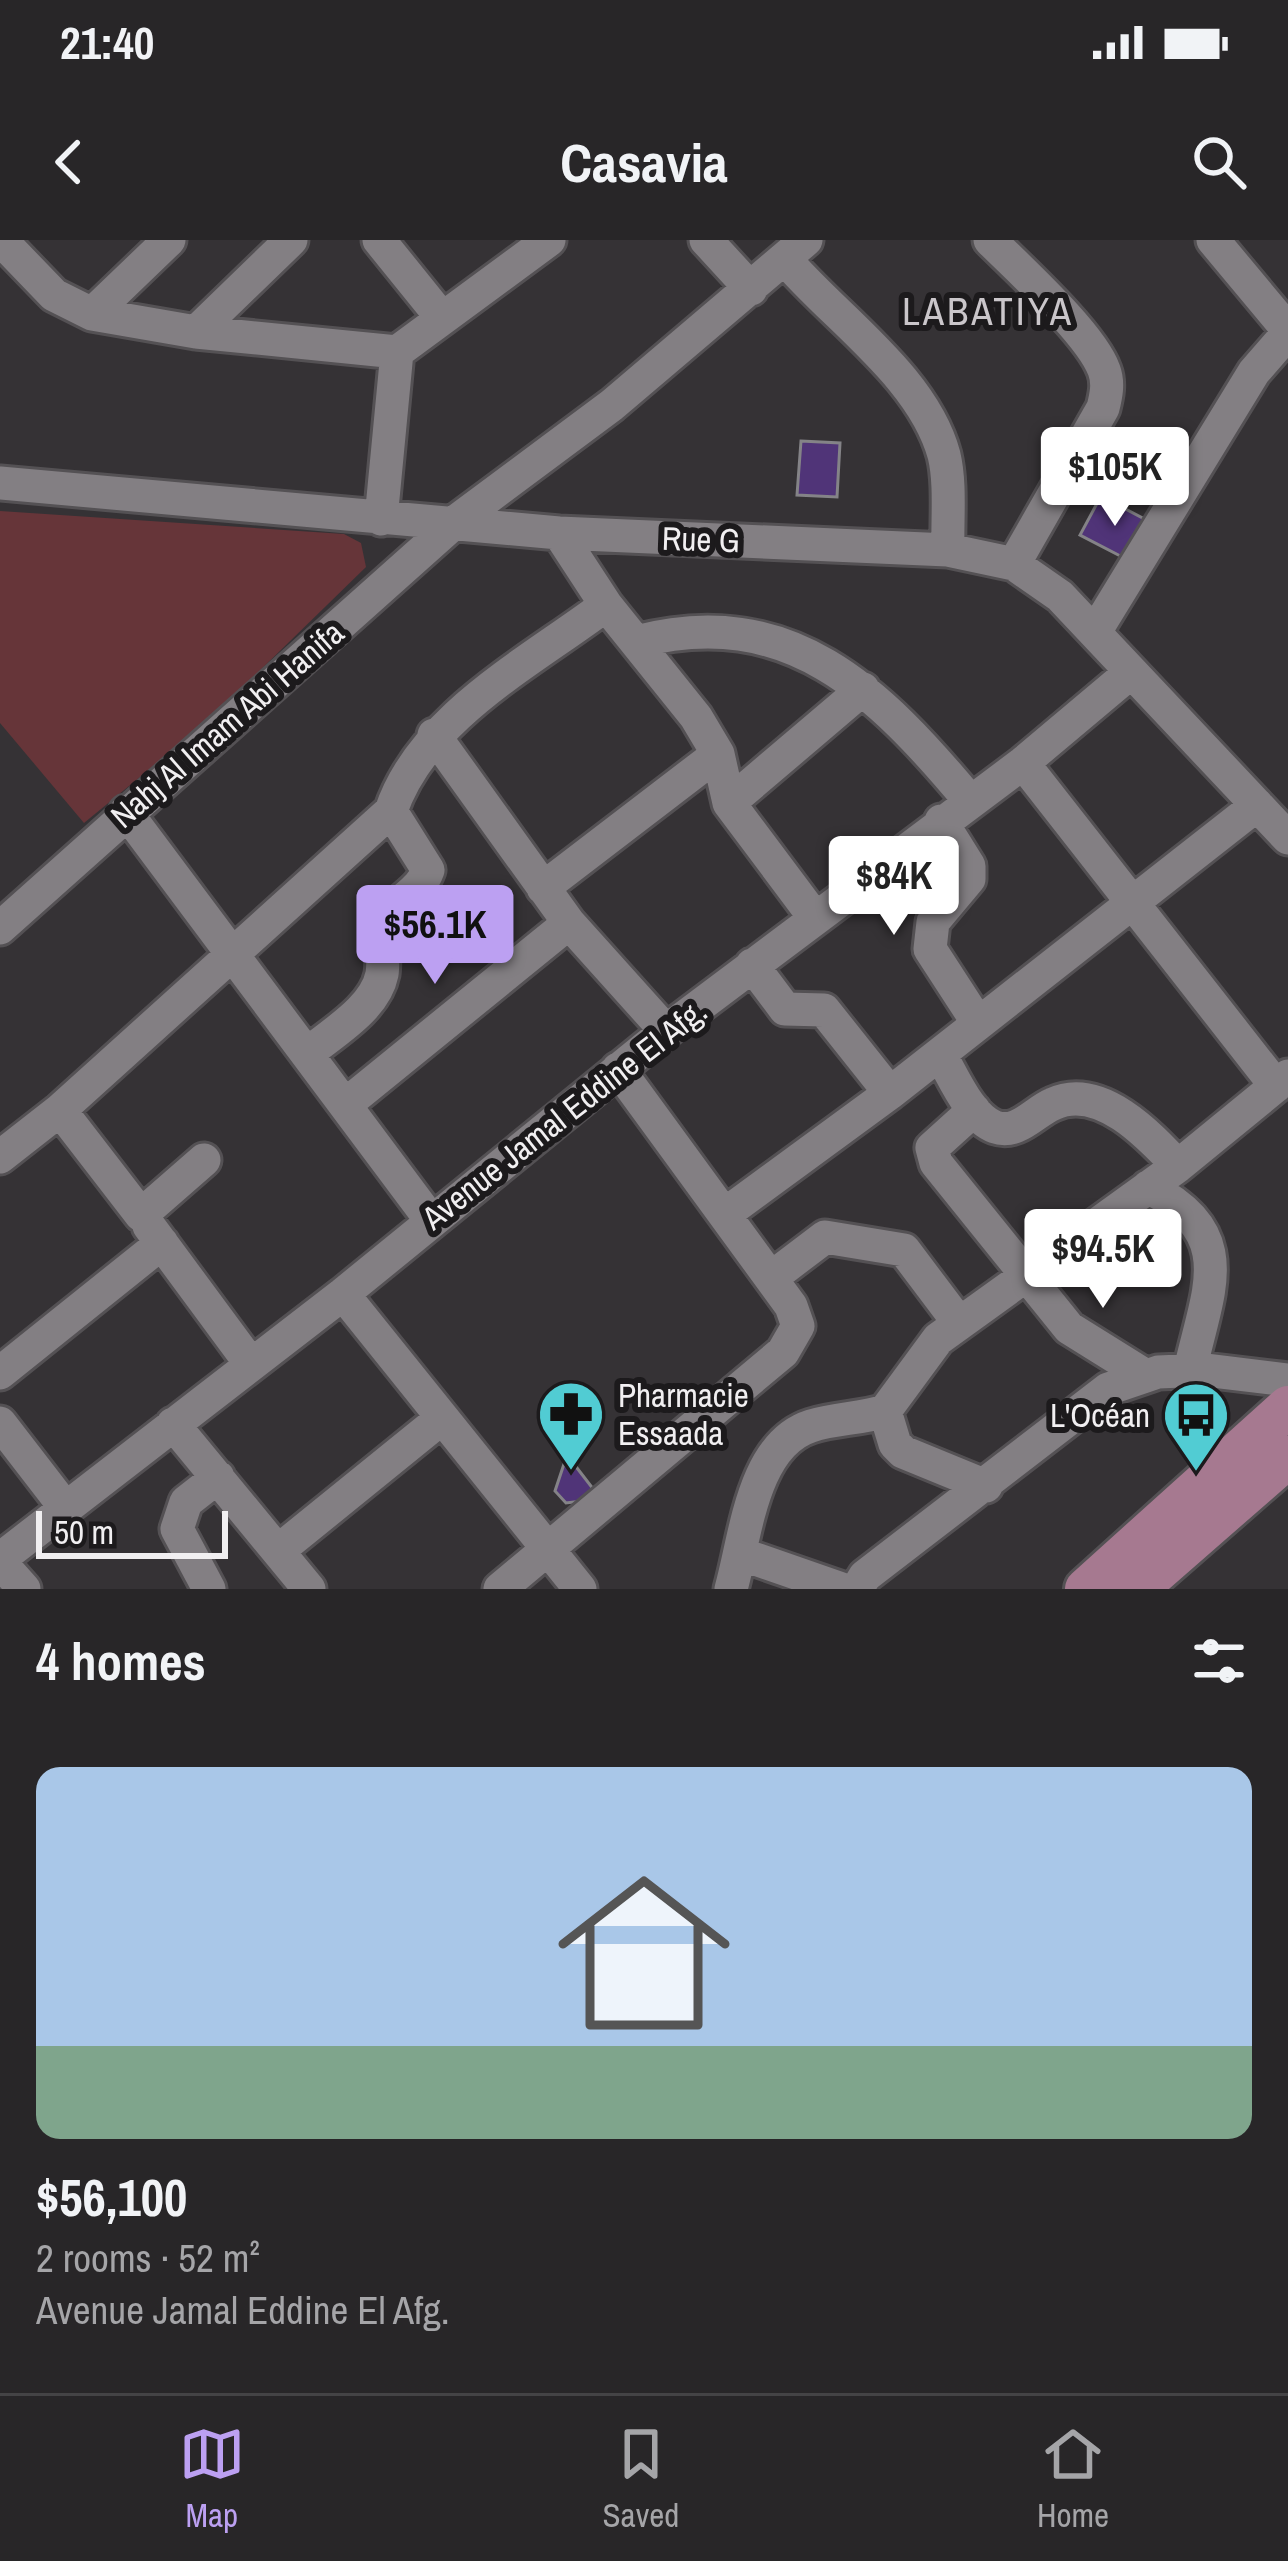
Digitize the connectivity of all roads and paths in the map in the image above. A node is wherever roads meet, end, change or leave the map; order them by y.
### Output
1 (1, 240) edge
2 (169, 240) edge
3 (291, 240) edge
4 (379, 240) edge
5 (549, 240) edge
6 (706, 240) edge
7 (990, 240) edge
8 (1213, 240) edge
9 (796, 249) edge
10 (751, 289) junction
11 (92, 314) junction
12 (442, 318) junction
13 (1288, 331) edge
14 (196, 332) junction
15 (397, 352) junction
16 (0, 483) edge
17 (381, 519) junction
18 (455, 522) junction
19 (559, 533) junction
20 (947, 550) junction
21 (1014, 565) junction
22 (606, 605) junction
23 (1095, 632) junction
24 (636, 642) junction
25 (1130, 673) junction
26 (863, 689) junction
27 (434, 734) junction
28 (718, 754) junction
29 (1023, 763) junction
30 (970, 800) junction
31 (729, 803) junction
32 (1257, 805) junction
33 (391, 811) junction
34 (126, 812) junction
35 (941, 821) junction
36 (1288, 838) edge
37 (543, 888) junction
38 (1130, 903) junction
39 (815, 918) junction
40 (569, 923) junction
41 (0, 928) edge
42 (234, 955) junction
43 (752, 965) junction
44 (978, 1023) junction
45 (666, 1031) junction
46 (307, 1054) junction
47 (940, 1054) junction
48 (618, 1069) junction
49 (1282, 1081) edge
50 (890, 1093) junction
51 (345, 1105) junction
52 (60, 1110) junction
53 (974, 1110) junction
54 (0, 1157) edge
55 (204, 1160) dead end
56 (1178, 1166) junction
57 (1148, 1187) junction
58 (725, 1214) junction
59 (141, 1215) junction
60 (430, 1219) junction
61 (162, 1244) junction
62 (1026, 1276) junction
63 (771, 1278) junction
64 (343, 1294) junction
65 (959, 1322) junction
66 (250, 1363) junction
67 (1190, 1370) junction
68 (0, 1373) edge
69 (1146, 1376) junction
70 (1288, 1380) edge
71 (1288, 1407) edge
72 (885, 1412) junction
73 (442, 1418) junction
74 (0, 1423) edge
75 (173, 1424) junction
76 (1288, 1456) edge
77 (218, 1477) junction
78 (986, 1486) junction
79 (64, 1506) junction
80 (278, 1550) junction
81 (548, 1550) junction
82 (741, 1554) junction
83 (0, 1560) edge
84 (24, 1589) edge
85 (209, 1589) edge
86 (309, 1589) edge
87 (500, 1589) edge
88 (580, 1589) edge
89 (731, 1589) edge
90 (842, 1589) edge
91 (857, 1589) edge
92 (1086, 1589) edge
93 (1137, 1589) edge

1 - 11 street
2 - 11 street
3 - 14 street
4 - 12 street
5 - 12 street
6 - 10 street
7 - 21 street
8 - 13 street
9 - 10 street, Nahj Al Imam Abi Hanifa
9 - 20 street
10 - 18 street, Nahj Al Imam Abi Hanifa
11 - 14 street
12 - 15 street
13 - 23 street
14 - 15 street
15 - 17 street
16 - 17 street, Rue G
17 - 18 street, Rue G
18 - 19 street, Rue G
18 - 34 street, Nahj Al Imam Abi Hanifa
19 - 20 street, Rue G
19 - 22 street
20 - 21 street, Rue G
21 - 23 street, Rue G
22 - 24 street
22 - 27 street
23 - 25 street, Rue G
24 - 26 street
24 - 28 street
25 - 29 street, Avenue Jamal Eddine El Afg.
25 - 32 street, Rue G
26 - 30 street
26 - 31 street
27 - 33 street
27 - 37 street
28 - 31 street
28 - 37 street
29 - 30 street, Avenue Jamal Eddine El Afg.
29 - 38 street
30 - 35 street, Avenue Jamal Eddine El Afg.
31 - 39 street
32 - 36 street, Rue G
32 - 38 street
33 - 42 street
33 - 46 street
34 - 41 street, Nahj Al Imam Abi Hanifa
34 - 42 street
35 - 39 street, Avenue Jamal Eddine El Afg.
35 - 44 street
37 - 40 street
38 - 44 street
38 - 49 street
39 - 43 street, Avenue Jamal Eddine El Afg.
40 - 45 street
40 - 51 street
42 - 46 street
42 - 52 street
43 - 45 street, Avenue Jamal Eddine El Afg.
43 - 50 street
44 - 47 street
45 - 48 street, Avenue Jamal Eddine El Afg.
46 - 51 street
47 - 50 street
47 - 53 street
48 - 58 street
48 - 60 street, Avenue Jamal Eddine El Afg.
49 - 56 street
50 - 58 street
51 - 60 street
52 - 54 street
52 - 59 street
53 - 56 street
53 - 62 street
55 - 59 street
56 - 57 street
57 - 62 street
57 - 67 street
58 - 63 street
59 - 61 street
60 - 64 street, Avenue Jamal Eddine El Afg.
61 - 66 street
61 - 68 street
62 - 65 street
62 - 69 street
63 - 65 street
63 - 81 street
64 - 66 street, Avenue Jamal Eddine El Afg.
64 - 73 street
65 - 72 street
66 - 75 street, Avenue Jamal Eddine El Afg.
67 - 69 street
67 - 70 street
69 - 78 street
71 - 92 main road
72 - 78 street
72 - 82 street
73 - 80 street
73 - 81 street
74 - 79 street
75 - 77 street
75 - 79 street, Avenue Jamal Eddine El Afg.
76 - 93 main road
77 - 80 street
77 - 85 street
78 - 91 street
79 - 83 street, Avenue Jamal Eddine El Afg.
80 - 86 street
81 - 87 street
81 - 88 street
82 - 89 street
82 - 90 street
83 - 84 street

